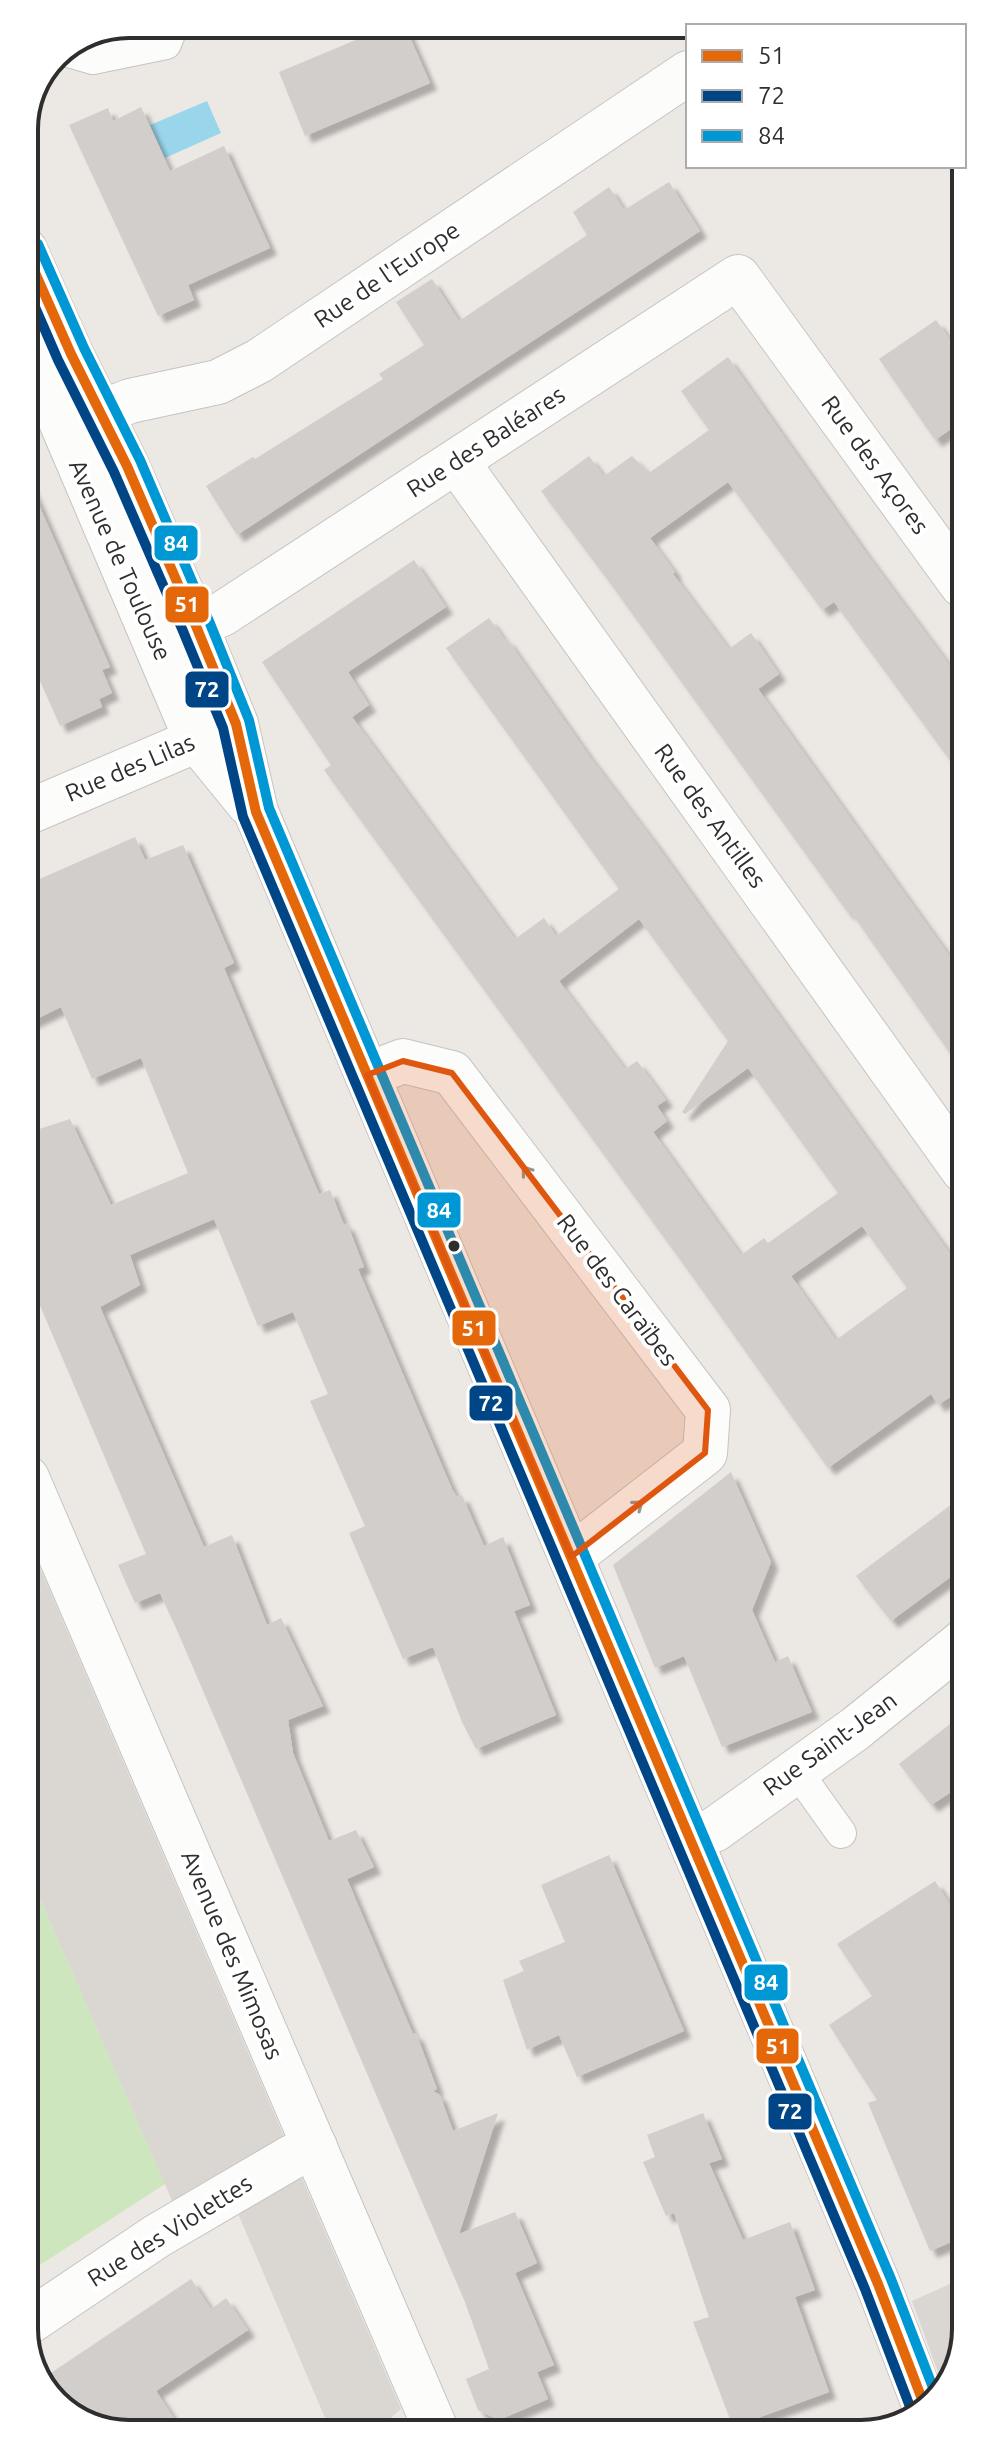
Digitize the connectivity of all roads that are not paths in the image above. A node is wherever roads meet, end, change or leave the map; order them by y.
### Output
1 (168, 38) edge
2 (78, 55) edge
3 (686, 74) edge
4 (38, 279) edge
5 (789, 346) joint
6 (38, 356) edge
7 (82, 420) junction
8 (457, 462) junction
9 (952, 571) edge
10 (196, 626) junction
11 (157, 644) junction
12 (216, 731) junction
13 (38, 808) edge
14 (367, 1075) junction
15 (952, 1155) edge
16 (38, 1535) edge
17 (571, 1557) junction
18 (44, 1566) edge
19 (952, 1651) edge
20 (796, 1770) junction
21 (841, 1833) dead end
22 (690, 1839) junction
23 (315, 2147) junction
24 (38, 2316) edge
25 (921, 2396) edge
26 (432, 2420) edge

1 - 2 lane
3 - 7 street, Rue de l'Europe
4 - 7 street
5 - 8 street, Rue des Baléares
5 - 9 street, Rue des Açores
6 - 7 street
7 - 10 street, Avenue de Toulouse
7 - 11 street, Avenue de Toulouse
8 - 10 street, Rue des Baléares
8 - 15 street, Rue des Antilles
10 - 11 street, Rue des Baléares
10 - 12 street, Avenue de Toulouse
11 - 12 street, Avenue de Toulouse
12 - 13 street, Rue des Lilas
12 - 14 street, Avenue de Toulouse
14 - 17 street, Avenue de Toulouse
17 -> 14 street, Rue des Caraïbes
16 - 18 street, Avenue des Mimosas
17 - 22 street, Avenue de Toulouse
18 - 23 street, Avenue des Mimosas
19 - 20 street, Rue Saint-Jean
20 - 21 lane
20 - 22 street, Rue Saint-Jean
22 - 25 street, Avenue de Toulouse
23 - 24 street, Rue des Violettes
23 - 26 street, Avenue des Mimosas

